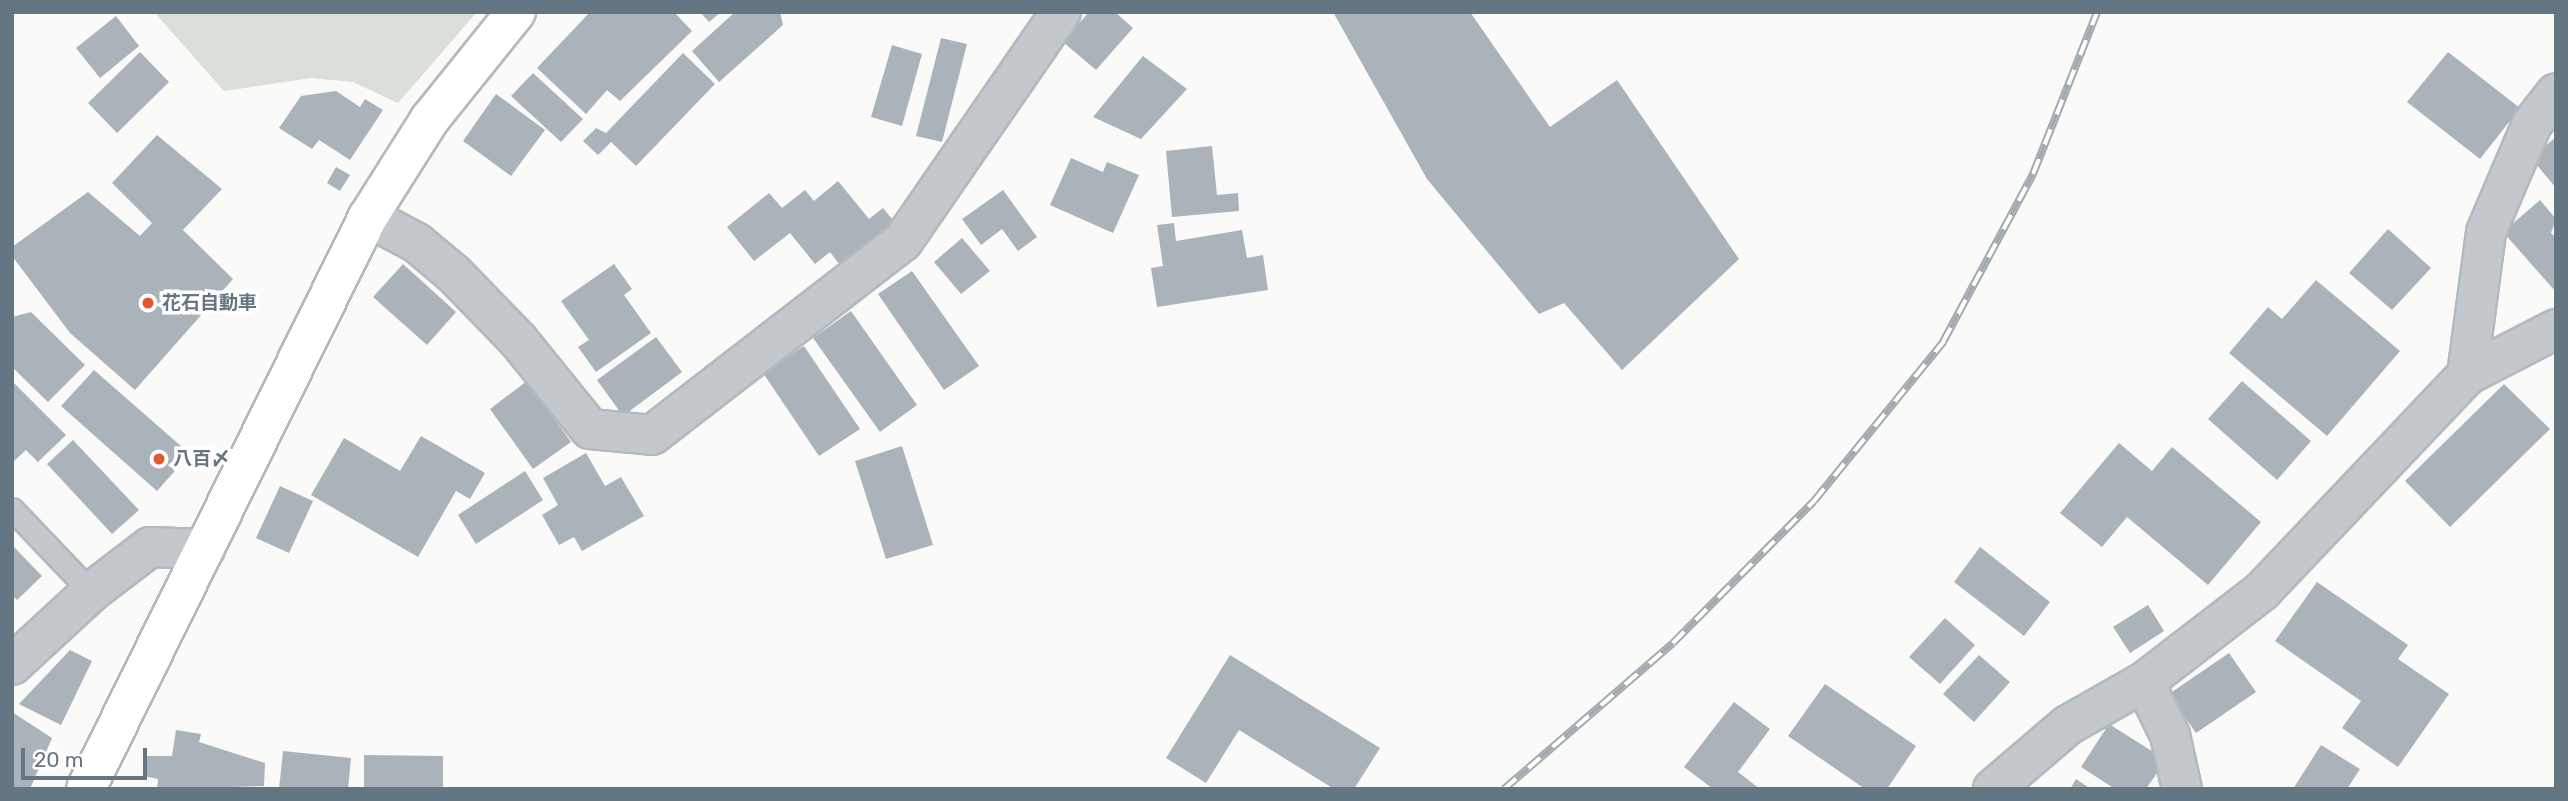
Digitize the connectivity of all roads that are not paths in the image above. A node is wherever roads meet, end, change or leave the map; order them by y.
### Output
1 (516, 12) edge
2 (1061, 12) edge
3 (2556, 93) edge
4 (368, 217) junction
5 (2556, 329) edge
6 (2467, 375) junction
7 (12, 509) edge
8 (205, 549) junction
9 (91, 592) junction
10 (12, 665) edge
11 (2144, 682) junction
12 (86, 789) edge
13 (1993, 789) edge
14 (2182, 789) edge

1 - 4 street
2 - 4 street
3 - 6 street
4 - 8 street
5 - 6 street
6 - 11 street
7 - 9 lane
8 - 9 street
8 - 12 street
9 - 10 street
11 - 13 street
11 - 14 street

